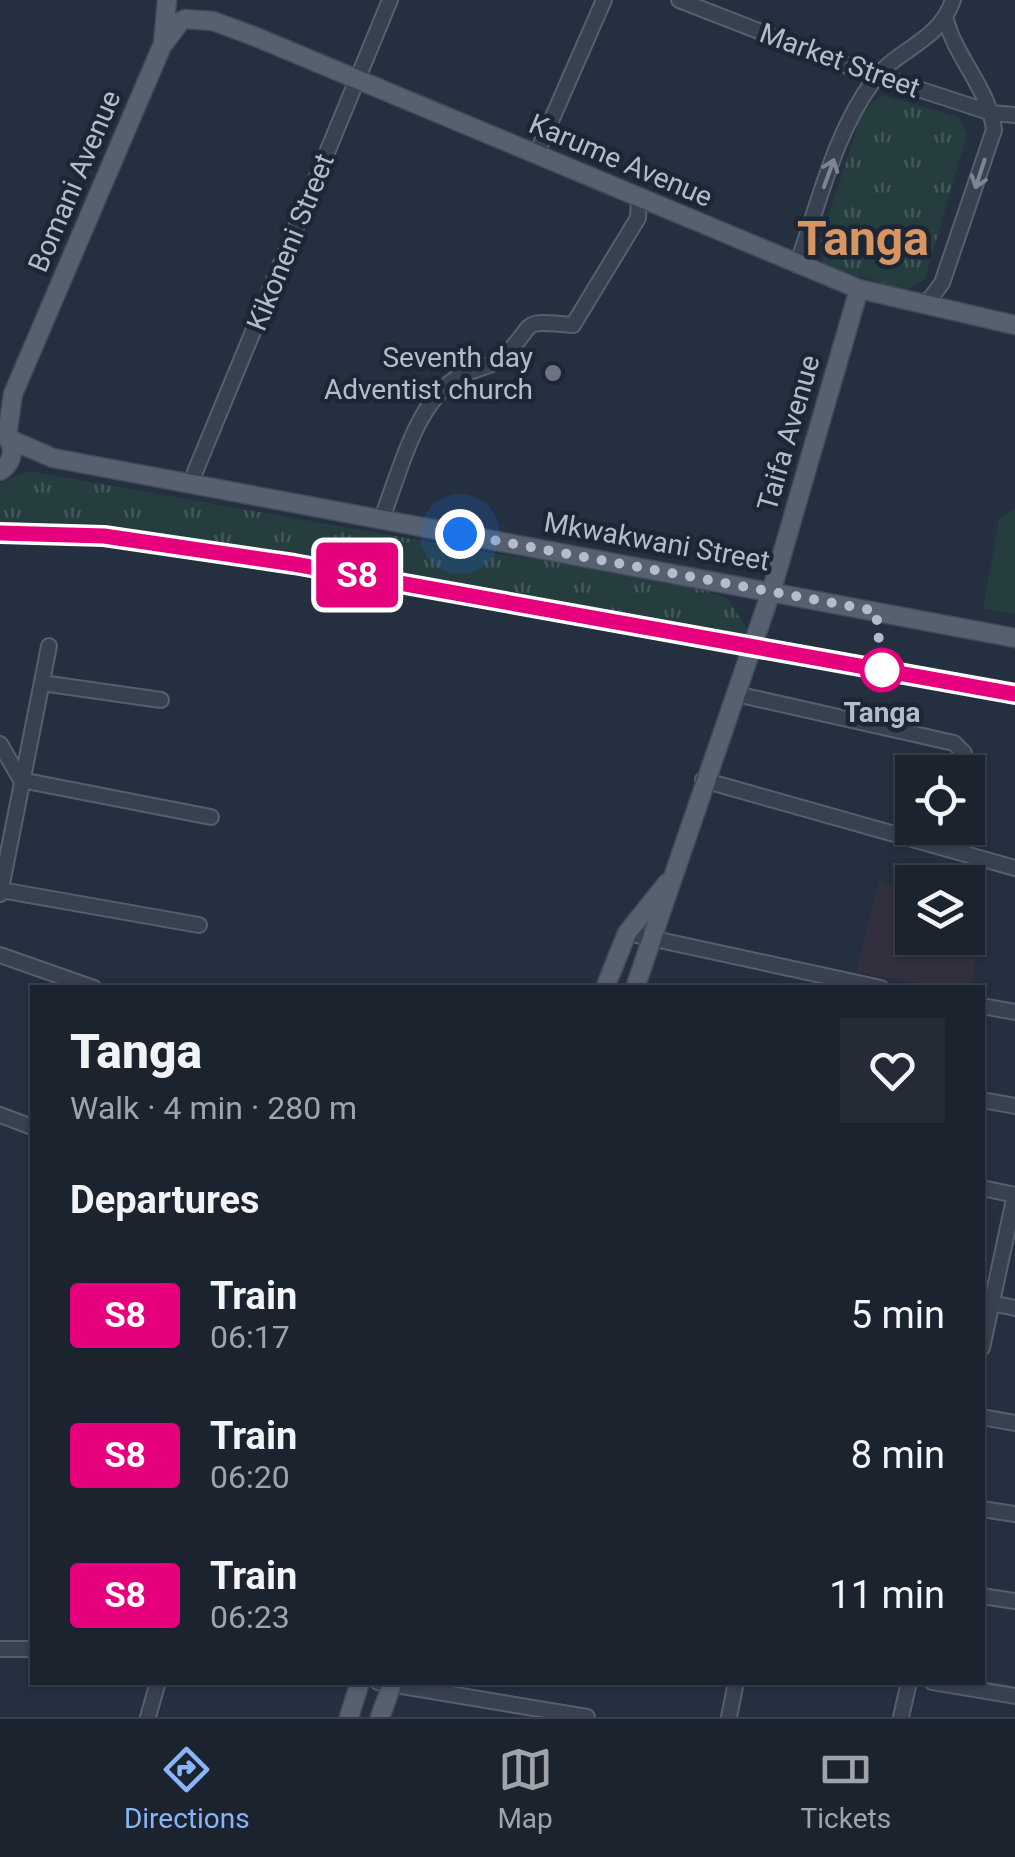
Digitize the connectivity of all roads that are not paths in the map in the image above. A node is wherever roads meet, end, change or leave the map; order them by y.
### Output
1 (390, 0) edge
2 (604, 0) edge
3 (680, 0) edge
4 (953, 0) edge
5 (176, 9) edge
6 (946, 20) junction
7 (877, 76) junction
8 (356, 78) junction
9 (1006, 116) edge
10 (538, 154) junction
11 (639, 197) junction
12 (798, 265) junction
13 (859, 289) junction
14 (920, 304) junction
15 (1015, 325) edge
16 (13, 394) junction
17 (0, 410) edge
18 (5, 435) edge
19 (53, 458) junction
20 (3, 469) edge
21 (190, 484) junction
22 (381, 520) junction
23 (772, 589) junction
24 (1015, 638) edge
25 (49, 646) dead end
26 (42, 683) junction
27 (736, 694) junction
28 (161, 700) dead end
29 (0, 744) edge
30 (964, 755) edge
31 (20, 780) junction
32 (703, 780) junction
33 (211, 817) dead end
34 (940, 847) joint
35 (1015, 868) edge
36 (674, 875) junction
37 (0, 892) edge
38 (199, 925) dead end
39 (628, 933) junction
40 (652, 942) junction
41 (0, 955) edge
42 (85, 985) edge
43 (606, 985) edge
44 (636, 985) edge
45 (866, 985) edge
46 (985, 1007) edge
47 (1015, 1012) edge
48 (985, 1101) edge
49 (1015, 1106) edge
50 (0, 1114) edge
51 (30, 1126) edge
52 (985, 1189) edge
53 (1015, 1195) edge
54 (987, 1302) edge
55 (1015, 1308) edge
56 (985, 1418) edge
57 (1015, 1423) edge
58 (985, 1509) edge
59 (1015, 1514) edge
60 (985, 1596) edge
61 (1015, 1601) edge
62 (0, 1649) edge
63 (30, 1649) edge
64 (157, 1685) edge
65 (359, 1685) edge
66 (388, 1685) edge
67 (399, 1685) edge
68 (735, 1685) edge
69 (907, 1685) edge
70 (950, 1685) edge
71 (1015, 1696) edge
72 (554, 1714) edge
73 (148, 1717) edge
74 (349, 1717) edge
75 (380, 1717) edge
76 (587, 1717) edge
77 (728, 1717) edge
78 (901, 1717) edge

1 - 8 street, Kikoneni Street
2 - 10 street
3 - 7 street, Market Street
4 - 6 street
5 - 8 main road, Karume Avenue
5 - 16 main road, Bomani Avenue
6 - 7 street
6 - 9 street
7 - 9 street, Market Street
12 -> 7 street
8 - 10 main road, Karume Avenue
8 - 21 street, Kikoneni Street
9 -> 14 street
10 - 11 main road, Karume Avenue
11 - 12 main road, Karume Avenue
11 - 22 street
12 - 13 main road, Karume Avenue
13 - 14 main road, Karume Avenue
13 - 23 main road, Taifa Avenue
14 - 15 main road, Karume Avenue
16 - 17 main road
16 - 18 main road
18 - 19 main road
18 - 20 main road
19 - 20 main road
19 - 21 main road, Mkwakwani Street
21 - 22 main road, Mkwakwani Street
22 - 23 main road, Mkwakwani Street
23 - 24 main road, Mkwakwani Street
23 - 27 main road, Taifa Avenue
25 - 26 street
26 - 28 street
26 - 31 street
27 - 30 street
27 - 32 main road, Taifa Avenue
29 - 31 street
31 - 33 street
31 - 37 street
32 - 34 street
32 - 36 main road, Taifa Avenue
34 - 35 street
36 - 39 main road, Taifa Avenue
36 - 40 main road, Taifa Avenue
37 - 38 street
39 - 40 street
39 - 43 main road, Taifa Avenue
40 - 44 main road, Taifa Avenue
40 - 45 street
41 - 42 street
46 - 47 street
48 - 49 street
50 - 51 street
52 - 53 street
53 - 54 street
54 - 55 street
56 - 57 street
58 - 59 street
60 - 61 street
62 - 63 street
64 - 73 street
65 - 74 main road
66 - 75 main road
67 - 72 street
68 - 77 street
69 - 78 street
70 - 71 street
72 - 76 street

